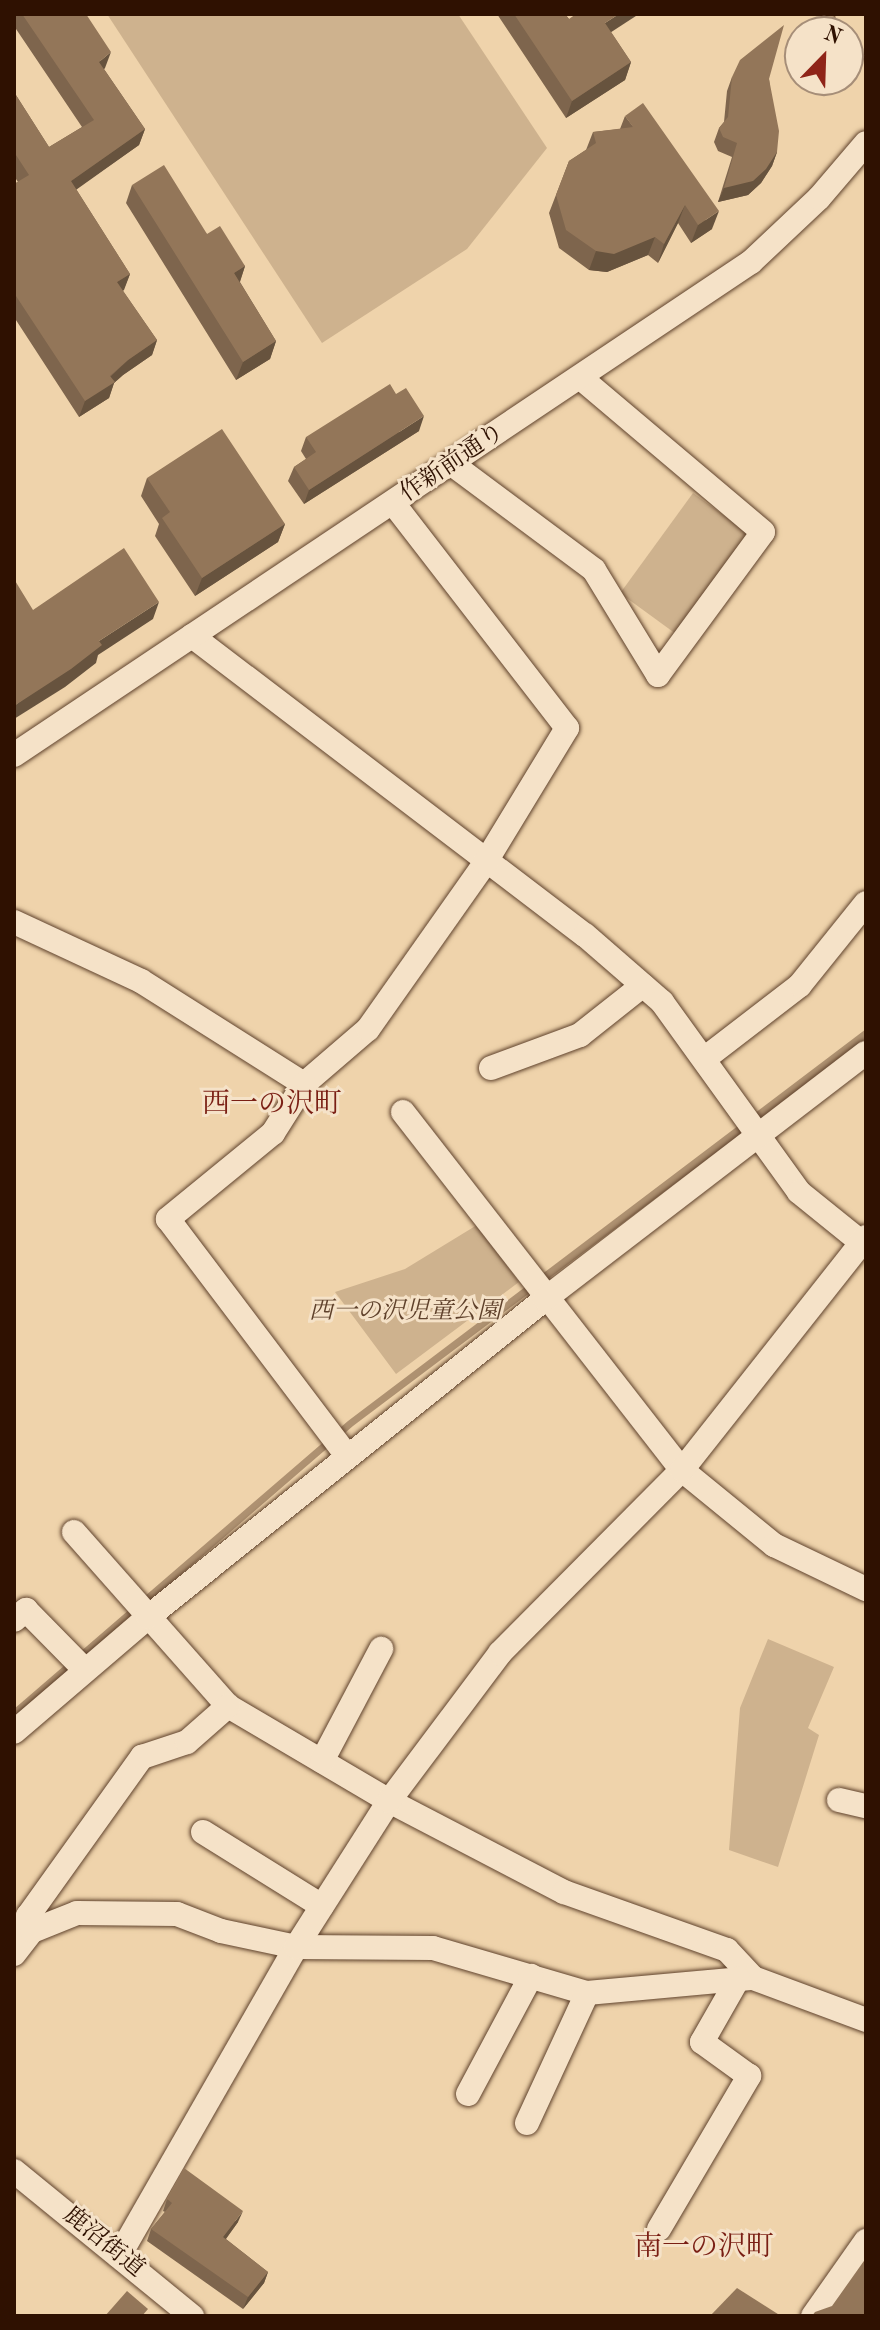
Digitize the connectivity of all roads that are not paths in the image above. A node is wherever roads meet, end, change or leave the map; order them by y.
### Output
1 (851, 14) edge
2 (866, 42) edge
3 (866, 143) edge
4 (581, 378) junction
5 (452, 464) junction
6 (394, 504) junction
7 (192, 636) junction
8 (14, 755) edge
9 (485, 863) junction
10 (866, 903) edge
11 (14, 922) edge
12 (643, 985) junction
13 (866, 1053) edge
14 (704, 1059) junction
15 (491, 1068) dead end
16 (304, 1084) junction
17 (403, 1112) dead end
18 (760, 1135) junction
19 (864, 1242) edge
20 (545, 1299) junction
21 (348, 1457) junction
22 (682, 1470) junction
23 (74, 1532) dead end
24 (866, 1589) edge
25 (148, 1617) junction
26 (14, 1620) edge
27 (381, 1649) dead end
28 (85, 1670) junction
29 (228, 1706) junction
30 (14, 1732) edge
31 (322, 1761) junction
32 (839, 1800) dead end
33 (389, 1801) junction
34 (866, 1806) edge
35 (203, 1832) dead end
36 (322, 1906) junction
37 (296, 1947) junction
38 (15, 1952) edge
39 (531, 1976) junction
40 (746, 1979) junction
41 (587, 1993) junction
42 (866, 2020) edge
43 (468, 2094) dead end
44 (527, 2123) dead end
45 (14, 2171) edge
46 (659, 2229) dead end
47 (866, 2241) edge
48 (119, 2256) junction
49 (192, 2316) edge
50 (813, 2316) edge

1 - 2 main road
3 - 4 street, 作新前通り
4 - 5 street, 作新前通り
4 - 5 street
5 - 6 street, 作新前通り
6 - 7 street, 作新前通り
6 - 9 street
7 - 8 street, 作新前通り
7 - 9 street
9 - 12 street
9 - 16 street
10 - 14 street
11 - 16 street
12 - 14 street
12 - 15 street
13 - 18 street
14 - 18 street
16 - 21 street
17 - 20 street
18 - 19 street
18 - 20 street
19 - 22 street
20 - 21 street
20 - 22 street
21 - 25 street
22 - 24 street
22 - 33 street
23 - 25 street
25 - 28 street
25 - 29 street
26 - 28 street
27 - 31 street
28 - 30 street
29 - 31 street
29 - 38 street
31 - 33 street
32 - 34 street
33 - 36 street
33 - 40 street
35 - 36 street
36 - 37 street
37 - 38 street
37 - 39 street
37 - 48 street
39 - 41 street
39 - 43 street
40 - 41 street
40 - 42 street
40 - 46 street
41 - 44 street
45 - 48 street, 鹿沼街道
47 - 50 street
48 - 49 street, 鹿沼街道

